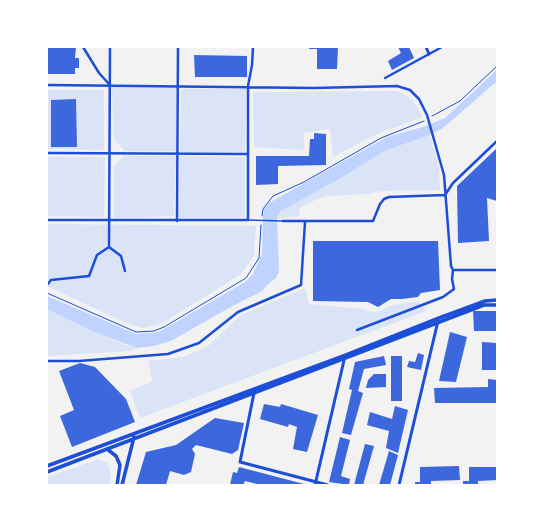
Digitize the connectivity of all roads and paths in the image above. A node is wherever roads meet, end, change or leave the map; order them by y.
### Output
1 (84, 47) edge
2 (110, 47) edge
3 (178, 47) edge
4 (253, 47) edge
5 (426, 47) edge
6 (442, 47) edge
7 (429, 54) junction
8 (385, 78) dead end
9 (47, 85) edge
10 (110, 85) junction
11 (178, 86) junction
12 (248, 86) junction
13 (497, 141) edge
14 (47, 153) edge
15 (110, 153) junction
16 (178, 154) junction
17 (248, 154) junction
18 (446, 195) junction
19 (47, 220) edge
20 (248, 220) junction
21 (177, 221) junction
22 (284, 221) joint
23 (109, 222) junction
24 (305, 222) junction
25 (109, 247) junction
26 (453, 270) junction
27 (497, 270) edge
28 (125, 271) dead end
29 (47, 285) edge
30 (497, 300) edge
31 (497, 305) edge
32 (439, 318) junction
33 (438, 323) junction
34 (357, 330) dead end
35 (345, 356) junction
36 (47, 361) edge
37 (254, 391) junction
38 (135, 433) junction
39 (133, 439) junction
40 (107, 449) junction
41 (47, 466) edge
42 (47, 472) edge
43 (315, 483) edge
44 (117, 485) edge
45 (122, 485) edge
46 (328, 485) edge
47 (399, 485) edge

1 - 10 street
2 - 10 street
3 - 11 street
4 - 12 street
5 - 7 street
6 - 7 street
7 - 8 street
9 - 10 street
10 - 11 street
10 - 15 street
11 - 12 street
11 - 16 street
12 - 17 street
12 - 18 street
13 - 18 street
14 - 15 street
15 - 16 street
15 - 23 street
16 - 17 street
16 - 21 street
17 - 20 street
18 - 24 street
18 - 26 street
19 - 23 street
20 - 21 street
20 - 22 lane
21 - 23 street
22 - 24 street
23 - 25 street
24 - 36 street
25 - 28 street
25 - 29 street
26 - 27 street
26 - 34 street
30 - 32 main road
31 - 33 main road
32 - 33 street
32 - 35 main road
33 - 35 main road
33 - 47 street
35 - 37 main road
35 - 43 street
37 - 38 main road
37 - 39 main road
37 - 43 street
38 - 39 main road
38 - 41 main road
39 - 40 main road
39 - 45 main road
40 - 42 main road
40 - 44 main road
43 - 46 street

